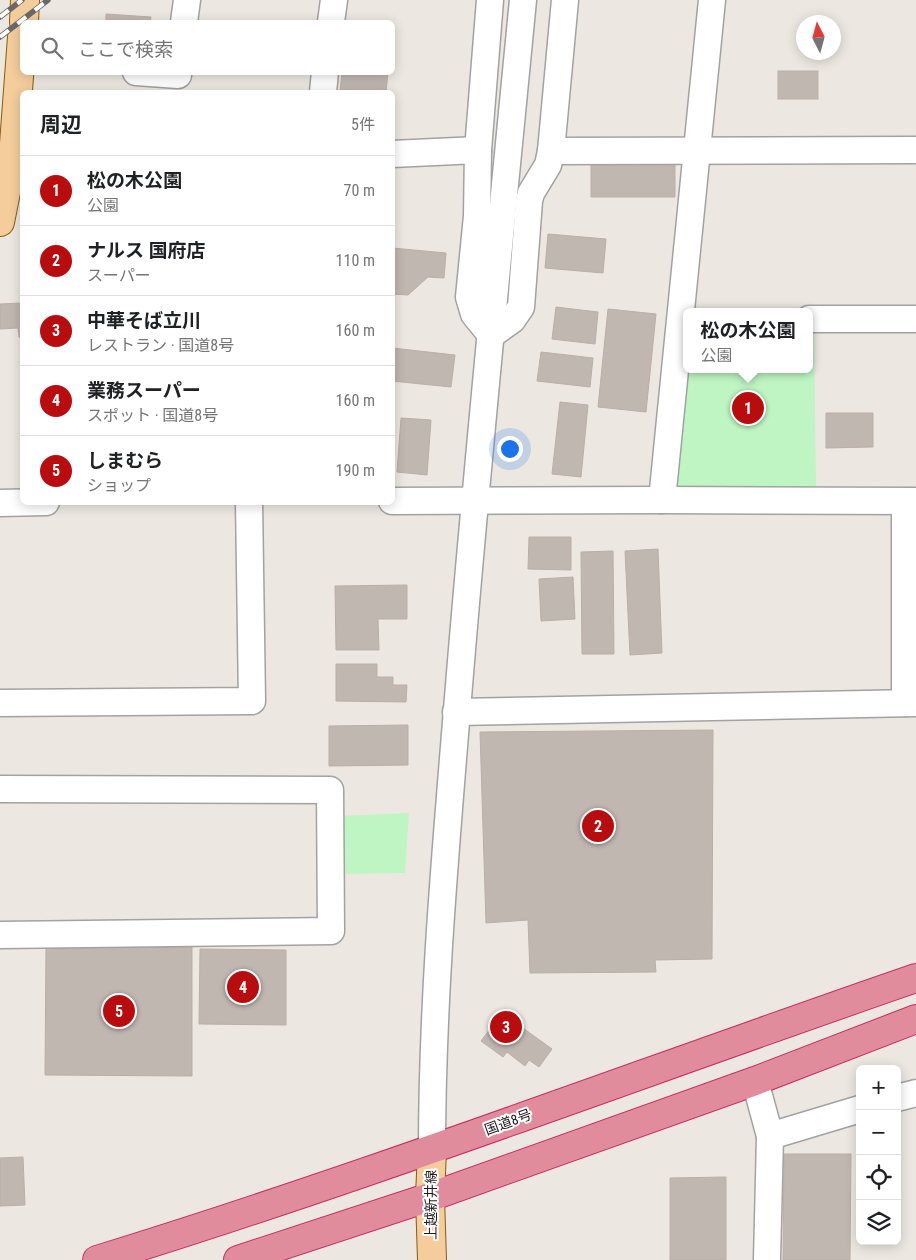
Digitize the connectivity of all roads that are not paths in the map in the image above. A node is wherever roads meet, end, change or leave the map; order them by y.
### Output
1 (25, 0) edge
2 (187, 0) edge
3 (334, 0) edge
4 (490, 0) edge
5 (523, 0) edge
6 (565, 0) edge
7 (712, 0) edge
8 (24, 20) edge
9 (184, 20) edge
10 (331, 20) edge
11 (20, 75) edge
12 (151, 75) edge
13 (325, 75) edge
14 (177, 80) edge
15 (323, 90) edge
16 (478, 150) junction
17 (551, 150) junction
18 (696, 150) junction
19 (916, 150) edge
20 (395, 154) edge
21 (0, 222) edge
22 (685, 308) edge
23 (813, 319) edge
24 (916, 319) edge
25 (683, 327) edge
26 (491, 335) junction
27 (662, 500) junction
28 (395, 501) edge
29 (474, 502) junction
30 (911, 502) edge
31 (0, 503) edge
32 (20, 503) edge
33 (249, 505) edge
34 (0, 703) edge
35 (910, 703) edge
36 (456, 712) junction
37 (0, 789) edge
38 (0, 935) edge
39 (916, 978) edge
40 (916, 1019) edge
41 (755, 1081) junction
42 (916, 1093) edge
43 (901, 1097) edge
44 (857, 1110) edge
45 (770, 1136) junction
46 (432, 1150) junction
47 (430, 1197) junction
48 (97, 1260) edge
49 (238, 1260) edge
50 (432, 1260) edge
51 (767, 1260) edge

1 - 8 main road
2 - 9 street
3 - 10 street
4 - 16 street
5 - 26 street
6 - 17 street
7 - 18 street
11 - 21 main road
12 - 14 street
13 - 15 street
16 - 20 street
16 - 26 street
17 - 18 street
17 - 26 street
18 - 19 street
18 - 22 street
23 - 24 street
25 - 27 street
26 - 29 street
27 - 29 street
27 - 30 street
28 - 29 street
29 - 36 street
30 - 35 street
31 - 32 street
33 - 34 street
35 - 36 street
36 - 46 street
37 - 38 street
39 - 46 highway, 国道8号
40 - 41 highway
41 - 45 street
41 - 47 highway
42 - 43 street
44 - 45 street
45 - 51 street
46 - 47 main road, 上越新井線
46 - 48 highway, 国道8号
47 - 49 highway
47 - 50 main road, 上越新井線

